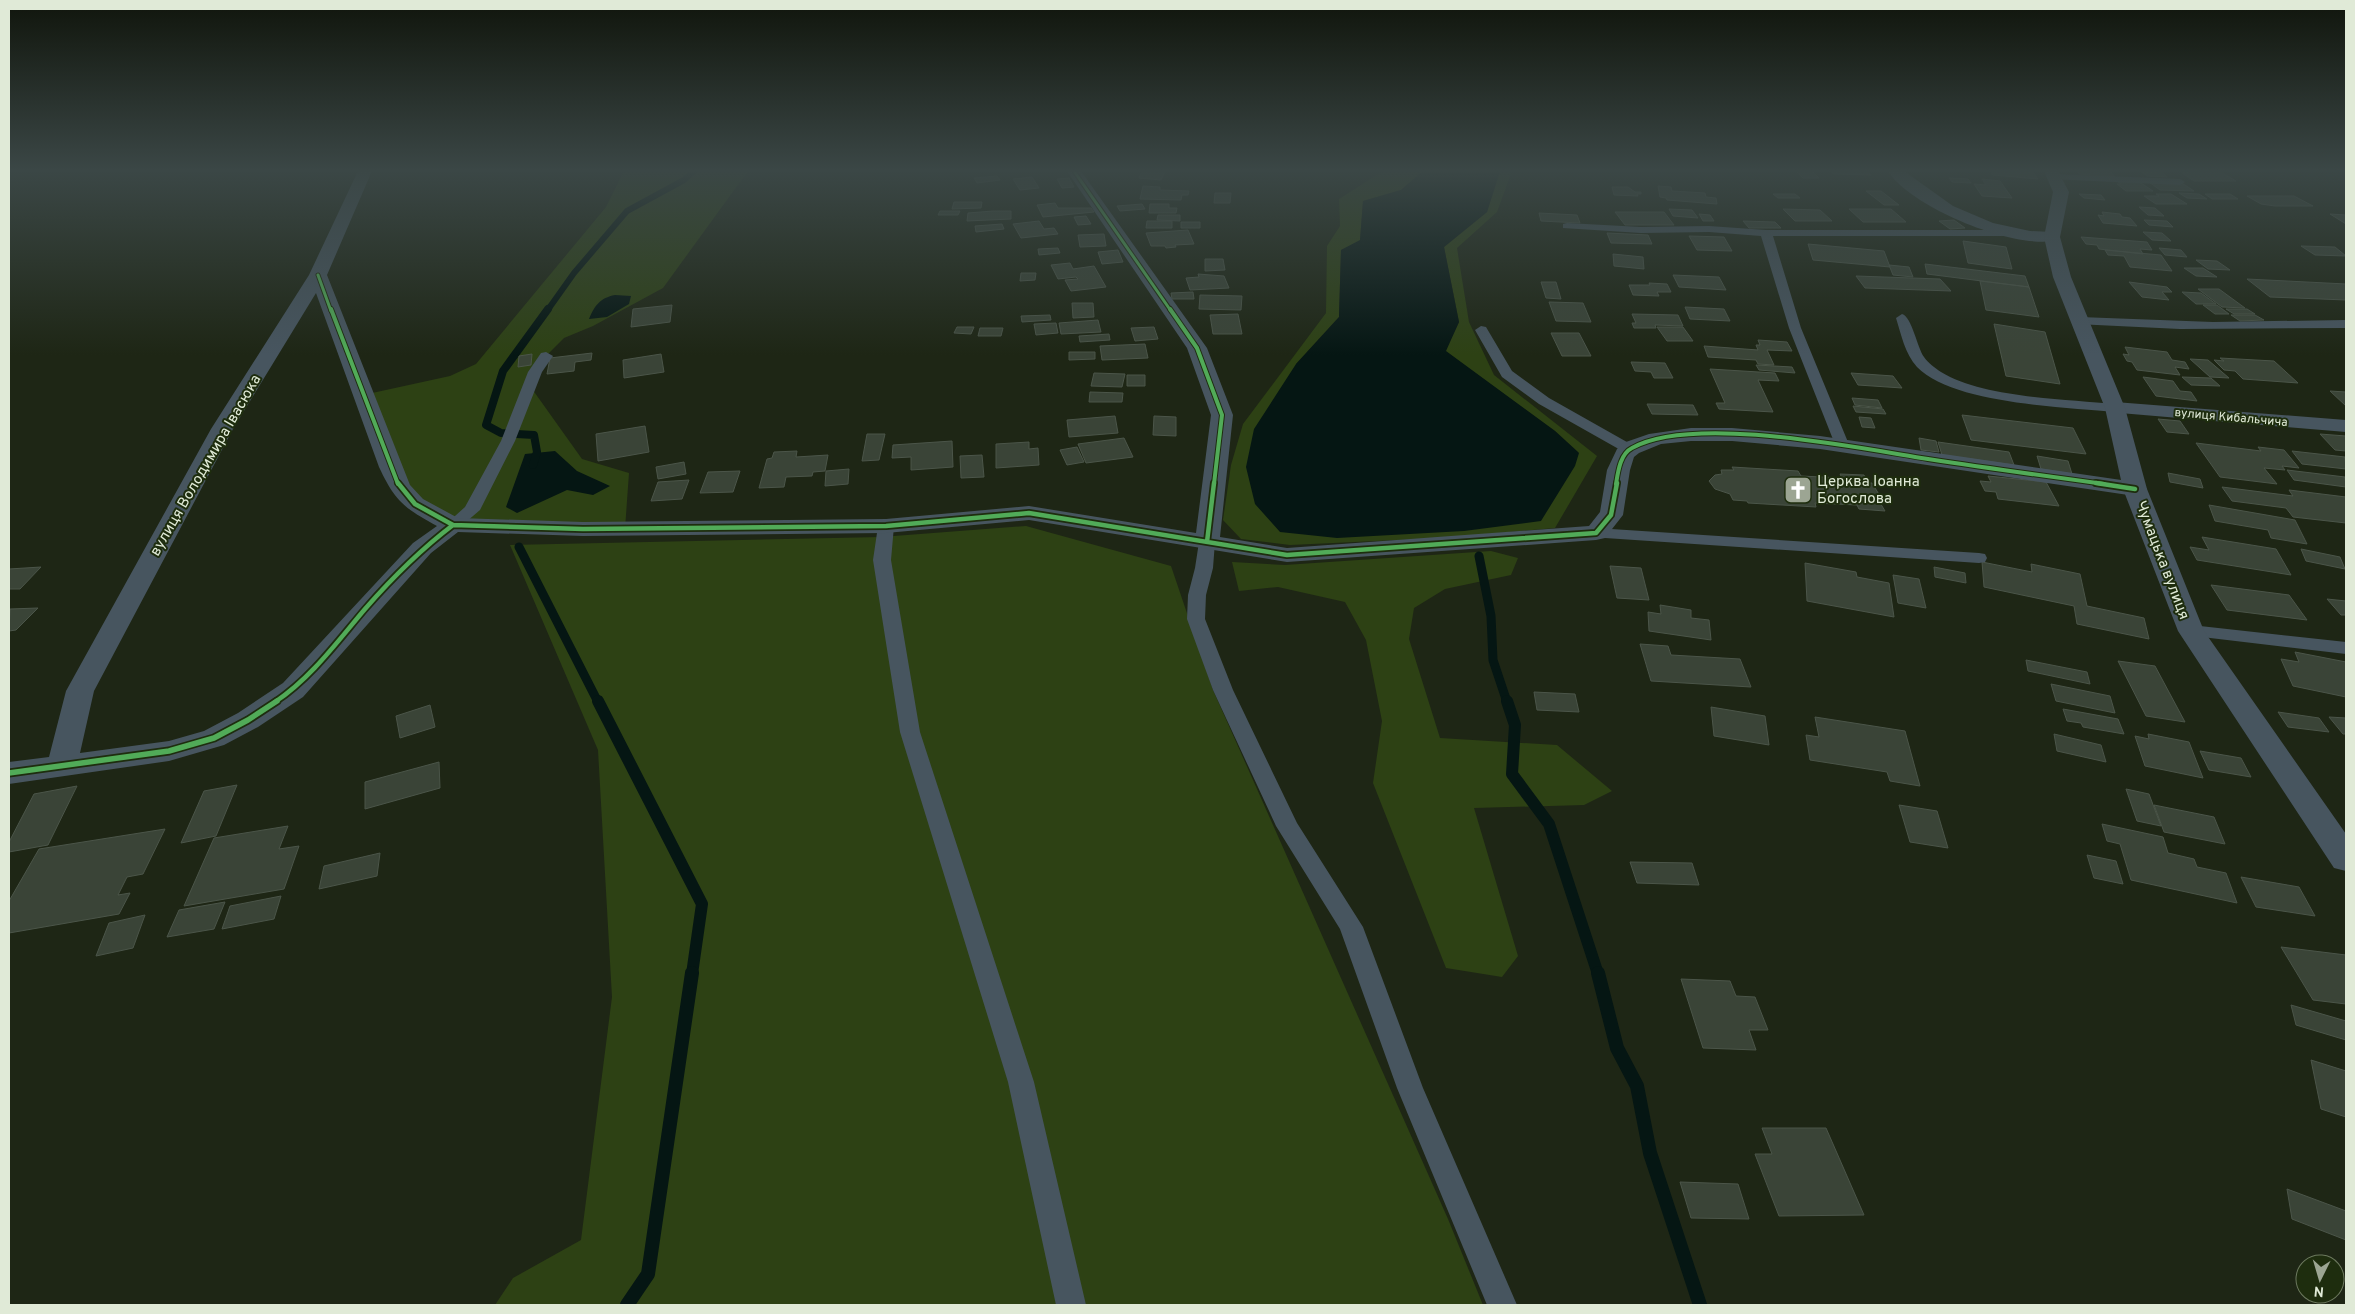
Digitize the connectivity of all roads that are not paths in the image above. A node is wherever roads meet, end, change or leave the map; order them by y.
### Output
1 (337, 232) edge
2 (1117, 232) edge
3 (1756, 232) edge
4 (2053, 232) edge
5 (1766, 233) junction
6 (2007, 233) joint
7 (2052, 237) junction
8 (318, 275) junction
9 (1902, 318) dead end
10 (2080, 321) junction
11 (2346, 324) edge
12 (1481, 330) dead end
13 (546, 356) dead end
14 (2115, 408) junction
15 (2346, 426) edge
16 (1843, 447) junction
17 (1629, 449) junction
18 (2135, 489) junction
19 (453, 525) junction
20 (886, 526) junction
21 (1596, 533) junction
22 (1207, 542) junction
23 (1979, 558) dead end
24 (2190, 630) junction
25 (2346, 648) edge
26 (62, 765) junction
27 (9, 773) edge
28 (2346, 859) edge
29 (1071, 1305) edge
30 (1502, 1305) edge

1 - 8 street, вулиця Володимира Івасюка
2 - 22 street
3 - 5 lane
4 - 7 street, Чумацька вулиця
5 - 6 lane
5 - 16 lane
6 - 7 street
7 - 10 street, Чумацька вулиця
8 - 19 street
8 - 26 street, вулиця Володимира Івасюка
9 - 14 lane
10 - 11 lane
10 - 14 street, Чумацька вулиця
12 - 17 lane
13 - 19 lane
14 - 15 street, вулиця Кибальчича
14 - 18 street, Чумацька вулиця
16 - 17 street
16 - 18 street
17 - 21 street
18 - 24 street, Чумацька вулиця
19 - 20 street
19 - 26 street
20 - 22 street
20 - 29 lane
21 - 22 street
21 - 23 lane
22 - 30 lane
24 - 25 lane
24 - 28 street, Чумацька вулиця
26 - 27 street

